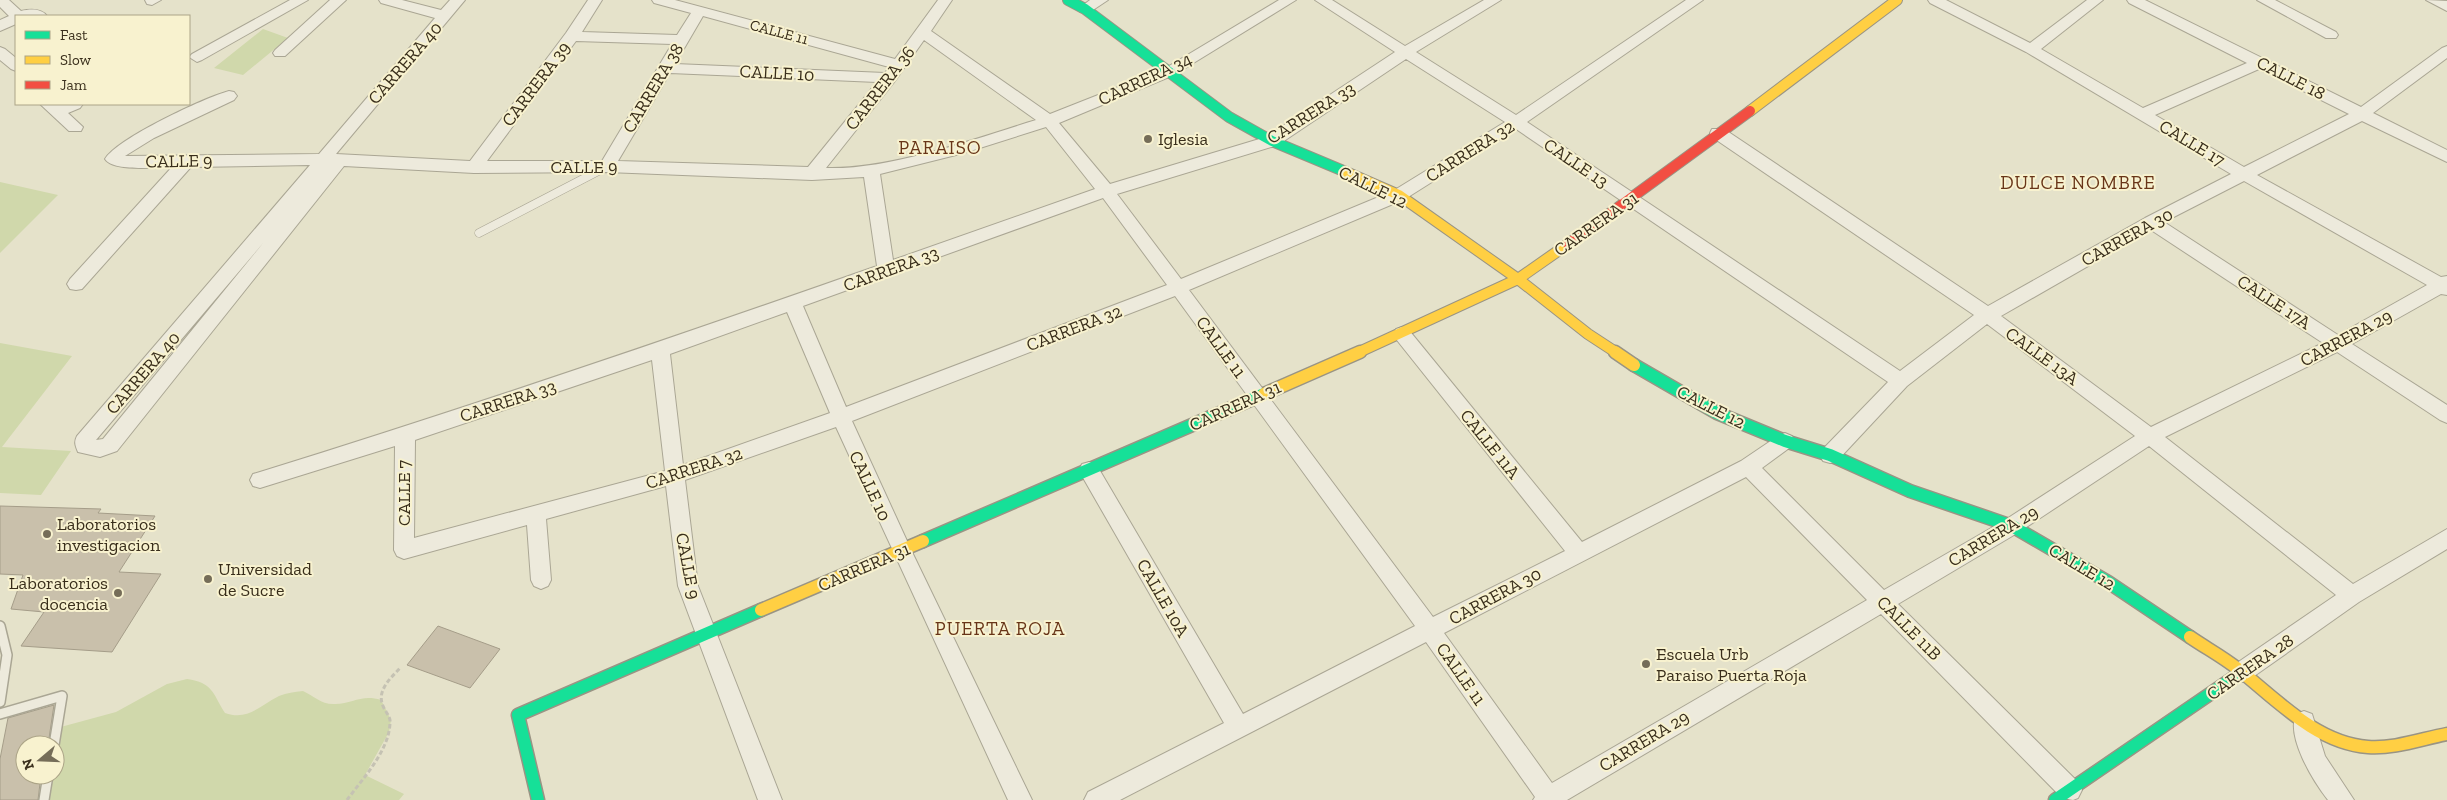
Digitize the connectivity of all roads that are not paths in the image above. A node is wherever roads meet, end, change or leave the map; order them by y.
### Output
1 (302, 0) edge
2 (339, 0) edge
3 (386, 0) edge
4 (458, 0) edge
5 (595, 0) edge
6 (659, 0) edge
7 (945, 0) edge
8 (1068, 0) edge
9 (1101, 0) edge
10 (1289, 0) edge
11 (1322, 0) edge
12 (1494, 0) edge
13 (1696, 0) edge
14 (1897, 0) edge
15 (1935, 0) edge
16 (2096, 0) edge
17 (2134, 0) edge
18 (2264, 0) edge
19 (2433, 0) edge
20 (2, 1) edge
21 (2447, 7) edge
22 (1085, 9) junction
23 (699, 11) junction
24 (16, 15) edge
25 (24, 15) edge
26 (37, 15) edge
27 (445, 16) junction
28 (15, 18) edge
29 (0, 26) edge
30 (923, 32) junction
31 (2332, 35) dead end
32 (572, 36) junction
33 (682, 40) junction
34 (2031, 49) junction
35 (2447, 51) edge
36 (0, 52) edge
37 (1406, 52) junction
38 (280, 53) dead end
39 (197, 57) dead end
40 (2260, 63) junction
41 (15, 65) edge
42 (900, 65) junction
43 (665, 68) junction
44 (1168, 72) junction
45 (890, 78) junction
46 (229, 96) dead end
47 (69, 105) edge
48 (52, 108) edge
49 (2144, 114) junction
50 (2362, 114) junction
51 (1049, 121) junction
52 (1516, 122) junction
53 (75, 127) dead end
54 (1718, 133) junction
55 (1272, 141) junction
56 (2447, 157) edge
57 (113, 159) joint
58 (332, 159) junction
59 (188, 160) junction
60 (607, 166) junction
61 (474, 167) junction
62 (871, 171) junction
63 (812, 174) junction
64 (2246, 175) junction
65 (1106, 191) junction
66 (1399, 195) junction
67 (1631, 200) junction
68 (2151, 222) junction
69 (479, 233) dead end
70 (886, 270) junction
71 (1518, 279) junction
72 (76, 284) dead end
73 (2445, 286) edge
74 (1178, 288) junction
75 (793, 304) junction
76 (194, 314) junction
77 (216, 315) junction
78 (1988, 316) junction
79 (1402, 334) junction
80 (2339, 344) junction
81 (660, 350) junction
82 (1900, 381) junction
83 (1257, 396) junction
84 (2447, 415) edge
85 (839, 418) junction
86 (405, 435) junction
87 (2150, 436) junction
88 (1785, 441) junction
89 (1830, 455) junction
90 (1748, 467) junction
91 (1089, 470) junction
92 (674, 476) junction
93 (260, 480) dead end
94 (536, 514) junction
95 (2012, 526) junction
96 (2447, 538) edge
97 (404, 550) joint
98 (900, 552) junction
99 (1578, 553) junction
100 (541, 580) dead end
101 (2352, 596) junction
102 (1882, 601) junction
103 (0, 626) edge
104 (1430, 630) junction
105 (706, 635) junction
106 (2242, 672) junction
107 (0, 702) edge
108 (0, 714) edge
109 (2304, 721) junction
110 (1238, 726) junction
111 (2447, 734) edge
112 (56, 735) edge
113 (46, 785) edge
114 (2062, 795) edge
115 (1548, 799) edge
116 (44, 800) edge
117 (538, 800) edge
118 (770, 800) edge
119 (1020, 800) edge
120 (1096, 800) edge
121 (2342, 800) edge

1 - 39 street
2 - 38 street
3 - 27 street
4 - 27 street, CARRERA 40
5 - 32 street, CARRERA 39
6 - 23 street, CALLE 11
7 - 30 street, CARRERA 36
8 - 22 street, CALLE 12
9 - 22 street
10 - 44 street, CARRERA 34
11 - 37 street, CALLE 13
12 - 37 street, CARRERA 33
13 - 52 street, CARRERA 32
14 - 54 street, CARRERA 31
15 - 34 street, CALLE 17
16 - 34 street
17 - 40 street, CALLE 18
18 - 31 street
19 - 21 street
20 - 24 street
22 - 44 street, CALLE 12
23 - 33 street, CARRERA 38
23 - 42 street, CALLE 11
25 - 26 street
27 - 58 street, CARRERA 40
28 - 29 street
30 - 42 street, CARRERA 36
30 - 51 street, CALLE 11
32 - 33 street
32 - 61 street, CARRERA 39
33 - 43 street, CARRERA 38
34 - 49 street, CALLE 17
35 - 50 street, CARRERA 30
36 - 41 street
37 - 52 street, CALLE 13
37 - 55 street, CARRERA 33
40 - 49 street
40 - 50 street, CALLE 18
42 - 45 street, CARRERA 36
43 - 45 street, CALLE 10
43 - 60 street, CARRERA 38
44 - 51 street, CARRERA 34
44 - 55 street, CALLE 12
45 - 63 street, CARRERA 36
46 - 57 street
47 - 48 street
48 - 53 street
49 - 64 street, CALLE 17
50 - 56 street, CALLE 18
50 - 64 street, CARRERA 30
51 - 62 street, CALLE 9
51 - 65 street, CALLE 11
52 - 66 street, CARRERA 32
52 - 67 street, CALLE 13
54 - 67 street, CARRERA 31
54 - 78 street, CALLE 13A
55 - 65 street, CARRERA 33
55 - 66 street, CALLE 12
57 - 59 street, CALLE 9
58 - 59 street, CALLE 9
58 - 61 street, CALLE 9
58 - 76 street, CARRERA 40
58 - 77 street, CARRERA 40
59 - 72 street
60 - 61 street, CALLE 9
60 - 63 street, CALLE 9
60 - 69 lane
62 - 63 street, CALLE 9
62 - 70 street
64 - 68 street, CARRERA 30
64 - 73 street, CALLE 17
65 - 70 street, CARRERA 33
65 - 74 street, CALLE 11
66 - 71 street, CALLE 12
66 - 74 street, CARRERA 32
67 - 71 street, CARRERA 31
67 - 82 street, CALLE 13
68 - 78 street, CARRERA 30
68 - 80 street, CALLE 17A
70 - 75 street, CARRERA 33
71 - 79 street, CARRERA 31
71 - 88 street, CALLE 12
73 - 80 street, CARRERA 29
74 - 83 street, CALLE 11
74 - 85 street, CARRERA 32
75 - 81 street, CARRERA 33
75 - 85 street, CALLE 10
76 - 77 street
76 - 77 street, CARRERA 40
78 - 82 street, CARRERA 30
78 - 87 street, CALLE 13A
79 - 83 street, CARRERA 31
79 - 99 street, CALLE 11A
80 - 84 street, CALLE 17A
80 - 87 street, CARRERA 29
81 - 86 street, CARRERA 33
81 - 92 street, CALLE 9
82 - 89 street, CARRERA 30
83 - 91 street, CARRERA 31
83 - 104 street, CALLE 11
85 - 92 street, CARRERA 32
85 - 98 street, CALLE 10
86 - 93 street, CARRERA 33
86 - 97 street, CALLE 7
87 - 95 street, CARRERA 29
87 - 101 street, CALLE 13A
88 - 89 street, CALLE 12
88 - 90 street, CARRERA 30
89 - 95 street, CALLE 12
90 - 99 street, CARRERA 30
90 - 102 street, CALLE 11B
91 - 98 street, CARRERA 31
91 - 110 street, CALLE 10A
92 - 94 street, CARRERA 32
92 - 105 street, CALLE 9
94 - 97 street, CARRERA 32
94 - 100 street
95 - 102 street, CARRERA 29
95 - 106 street, CALLE 12
96 - 101 street, CARRERA 28
98 - 105 street, CARRERA 31
98 - 119 street, CALLE 10
99 - 104 street, CARRERA 30
101 - 106 street, CARRERA 28
102 - 114 street, CALLE 11B
102 - 115 street, CARRERA 29
103 - 107 lane
104 - 110 street, CARRERA 30
104 - 115 street, CALLE 11
105 - 117 street, CARRERA 31
105 - 118 street, CALLE 9
106 - 109 street, CALLE 12
106 - 114 street, CARRERA 28
108 - 112 lane
109 - 111 street, CALLE 12
109 - 121 street
110 - 120 street, CARRERA 30
113 - 116 lane

